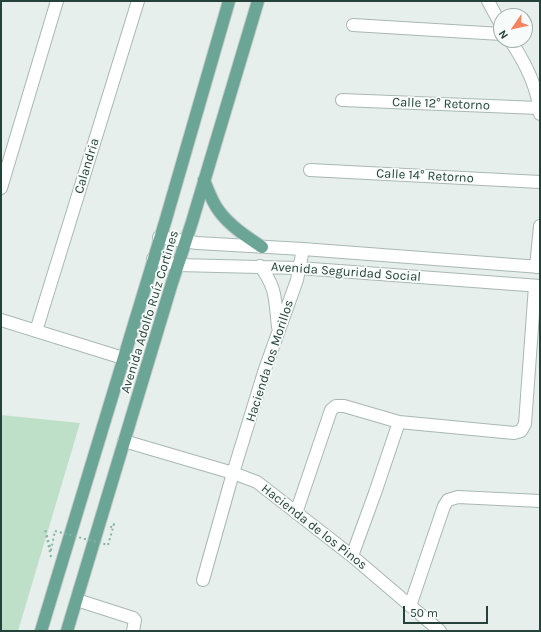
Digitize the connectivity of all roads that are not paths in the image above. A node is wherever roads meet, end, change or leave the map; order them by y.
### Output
1 (57, 1) edge
2 (138, 1) edge
3 (229, 1) edge
4 (258, 1) edge
5 (488, 1) edge
6 (493, 10) edge
7 (353, 25) dead end
8 (493, 34) edge
9 (516, 48) edge
10 (534, 70) edge
11 (342, 100) dead end
12 (540, 111) edge
13 (310, 170) dead end
14 (204, 180) junction
15 (540, 182) edge
16 (1, 188) edge
17 (540, 226) edge
18 (159, 237) junction
19 (186, 242) junction
20 (262, 247) junction
21 (303, 249) junction
22 (153, 259) junction
23 (178, 265) junction
24 (260, 266) junction
25 (538, 267) edge
26 (299, 268) junction
27 (537, 286) edge
28 (1, 320) edge
29 (278, 329) junction
30 (36, 331) junction
31 (123, 358) junction
32 (399, 422) junction
33 (124, 441) junction
34 (233, 473) junction
35 (540, 501) edge
36 (296, 513) junction
37 (352, 556) junction
38 (203, 580) dead end
39 (77, 600) junction
40 (410, 606) junction
41 (41, 631) edge
42 (67, 631) edge
43 (133, 631) edge
44 (440, 631) edge

1 - 16 street
2 - 30 street, Calandria
3 - 18 main road, Avenida Adolfo Ruíz Cortines
4 - 14 main road, Avenida Adolfo Ruíz Cortines
5 - 6 street
7 - 8 street
9 - 10 street
10 - 12 street
11 - 12 street, Calle 12° Retorno
13 - 15 street, Calle 14° Retorno
14 - 19 main road, Avenida Adolfo Ruíz Cortines
14 - 20 main road
17 - 25 street
18 - 19 street, Avenida Seguridad Social
18 - 22 main road, Avenida Adolfo Ruíz Cortines
19 - 20 street, Avenida Seguridad Social
19 - 23 main road, Avenida Adolfo Ruíz Cortines
20 - 21 street, Avenida Seguridad Social
21 - 25 street, Avenida Seguridad Social
21 - 26 street, Hacienda los Morillos
22 - 23 street, Avenida Seguridad Social
22 - 31 main road, Avenida Adolfo Ruíz Cortines
23 - 24 street, Avenida Seguridad Social
23 - 33 main road, Avenida Adolfo Ruíz Cortines
24 - 26 street, Avenida Seguridad Social
24 - 29 street
26 - 27 street, Avenida Seguridad Social
26 - 29 street, Hacienda los Morillos
27 - 32 street
28 - 30 street
29 - 34 street, Hacienda los Morillos
30 - 31 street
31 - 41 main road, Avenida Adolfo Ruíz Cortines
32 - 36 street
32 - 37 street
33 - 34 street, Hacienda de los Pinos
33 - 39 main road, Avenida Adolfo Ruíz Cortines
34 - 36 street, Hacienda de los Pinos
34 - 38 street, Hacienda los Morillos
35 - 40 street
36 - 37 street, Hacienda de los Pinos
37 - 40 street, Hacienda de los Pinos
39 - 42 main road, Avenida Adolfo Ruíz Cortines
39 - 43 street
40 - 44 street, Hacienda de los Pinos

